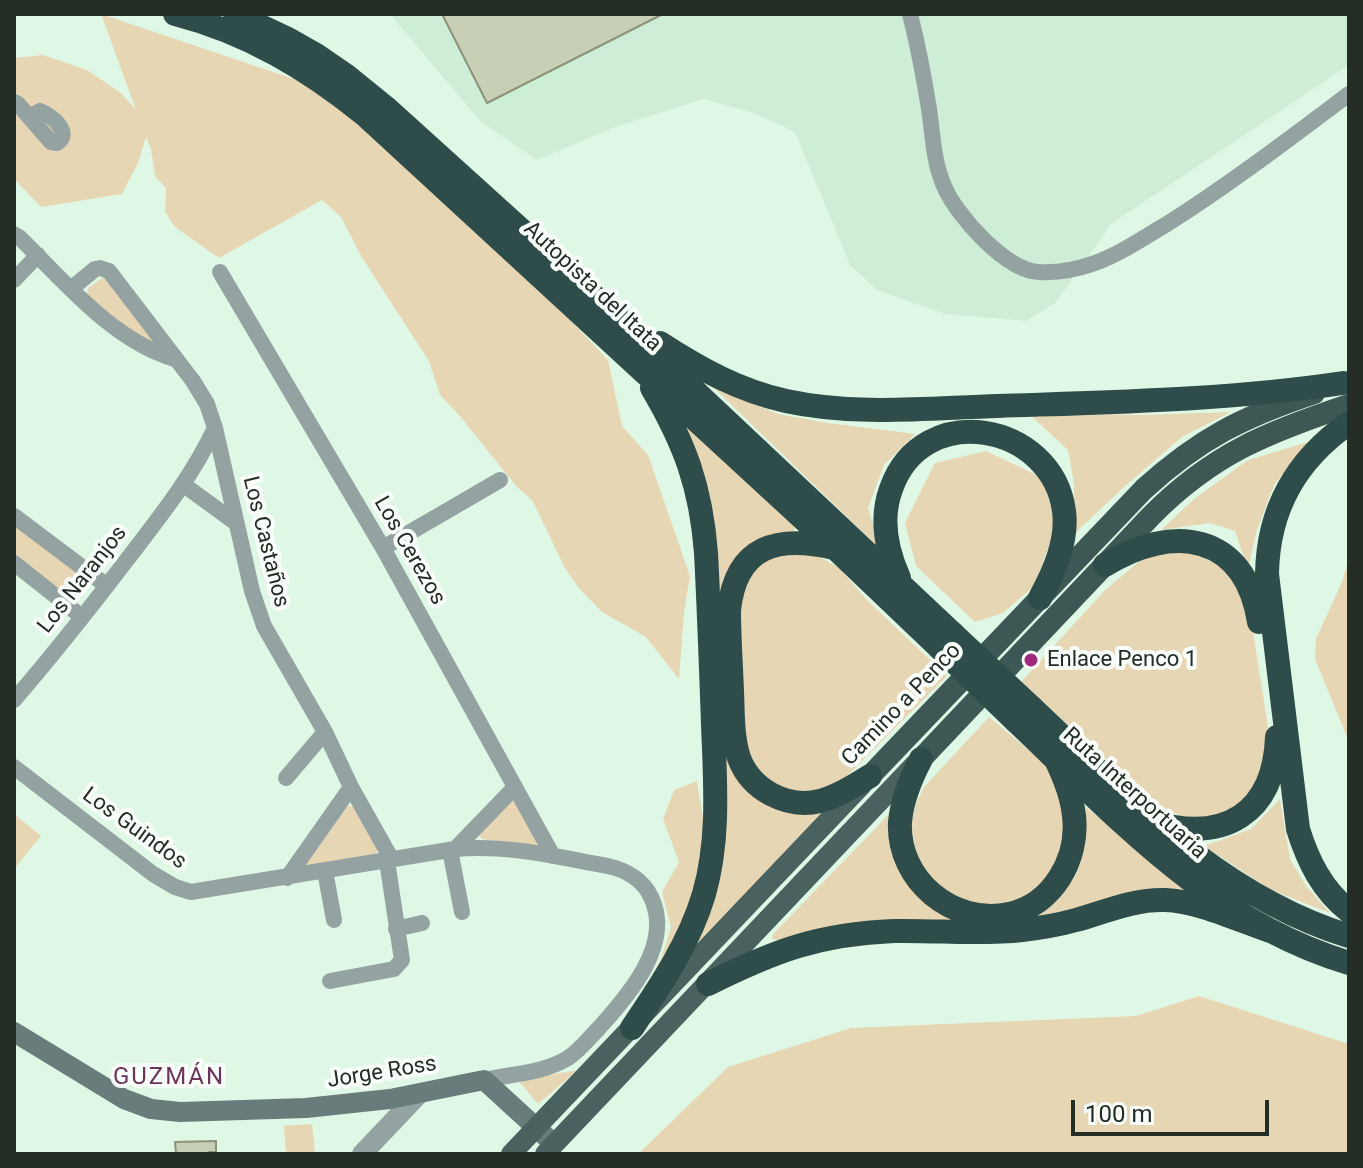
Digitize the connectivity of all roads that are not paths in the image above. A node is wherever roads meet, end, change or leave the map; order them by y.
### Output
1 (175, 14) edge
2 (235, 14) edge
3 (910, 14) edge
4 (1349, 94) edge
5 (14, 102) edge
6 (29, 117) dead end
7 (14, 234) edge
8 (38, 255) junction
9 (220, 272) dead end
10 (14, 280) edge
11 (584, 287) junction
12 (72, 288) junction
13 (175, 359) junction
14 (632, 360) junction
15 (1347, 390) edge
16 (1349, 423) edge
17 (215, 428) junction
18 (500, 480) dead end
19 (184, 485) junction
20 (14, 516) edge
21 (236, 523) junction
22 (383, 548) junction
23 (835, 548) junction
24 (14, 563) edge
25 (1105, 565) junction
26 (107, 586) junction
27 (904, 587) junction
28 (1040, 598) junction
29 (82, 617) junction
30 (946, 641) junction
31 (14, 700) edge
32 (1024, 714) junction
33 (325, 732) junction
34 (1055, 758) junction
35 (921, 759) junction
36 (14, 767) edge
37 (870, 776) junction
38 (286, 778) dead end
39 (351, 787) junction
40 (515, 787) junction
41 (1153, 822) junction
42 (453, 849) junction
43 (553, 856) junction
44 (389, 861) junction
45 (325, 871) junction
46 (287, 878) junction
47 (644, 886) joint
48 (1349, 911) edge
49 (462, 912) dead end
50 (334, 920) dead end
51 (422, 923) dead end
52 (396, 929) junction
53 (1270, 931) junction
54 (1349, 936) edge
55 (1349, 963) edge
56 (330, 981) dead end
57 (708, 984) junction
58 (632, 1028) junction
59 (14, 1032) edge
60 (484, 1080) junction
61 (419, 1094) junction
62 (536, 1127) junction
63 (555, 1151) edge
64 (362, 1154) edge
65 (511, 1154) edge

1 - 14 highway, Autopista del Itata
2 - 11 highway, Autopista del Itata
3 - 4 street
5 - 6 street
7 - 8 street, Los Castaños
8 - 10 street
8 - 12 street, Los Castaños
9 - 22 street, Los Cerezos
11 - 15 highway
11 - 27 highway, Autopista del Itata
12 - 13 street, Los Castaños
12 - 13 street, Los Castaños
13 - 17 street, Los Castaños
14 - 23 highway, Autopista del Itata
14 - 58 highway
15 - 25 highway
15 - 28 highway, Camino a Penco
16 - 48 highway
17 - 19 street, Los Naranjos
17 - 21 street, Los Castaños
18 - 22 street
19 - 21 street
19 - 26 street, Los Naranjos
20 - 26 street
21 - 33 street, Los Castaños
22 - 40 street, Los Cerezos
23 - 30 highway, Autopista del Itata
23 - 37 highway
24 - 29 street
25 - 35 highway
25 - 41 highway
26 - 29 street, Los Naranjos
27 - 28 highway
27 - 30 highway, Autopista del Itata
28 - 37 highway, Camino a Penco
29 - 31 street, Los Naranjos
30 - 32 highway, bridge
32 - 34 highway, Ruta Interportuaria
32 - 41 highway, Ruta Interportuaria
33 - 38 street
33 - 39 street, Los Castaños
34 - 35 highway
34 - 53 highway, Ruta Interportuaria
35 - 57 main road
36 - 46 street, Los Guindos
37 - 58 main road, Camino a Penco
39 - 44 street, Los Castaños
39 - 46 street
40 - 42 street
40 - 43 street, Los Cerezos
41 - 54 highway, Ruta Interportuaria
42 - 43 street, Los Guindos
42 - 44 street, Los Guindos
42 - 49 street
43 - 47 street, Los Guindos
44 - 45 street, Los Guindos
44 - 52 street
45 - 46 street, Los Guindos
45 - 50 street
47 - 60 street, Jorge Ross
51 - 52 street
52 - 56 street
53 - 55 highway, Ruta Interportuaria
53 - 57 highway
57 - 63 main road
58 - 62 main road, Camino a Penco
59 - 61 main road, Jorge Ross
60 - 61 main road, Jorge Ross
60 - 62 main road
61 - 64 street
62 - 63 main road
62 - 65 main road, Camino a Penco

